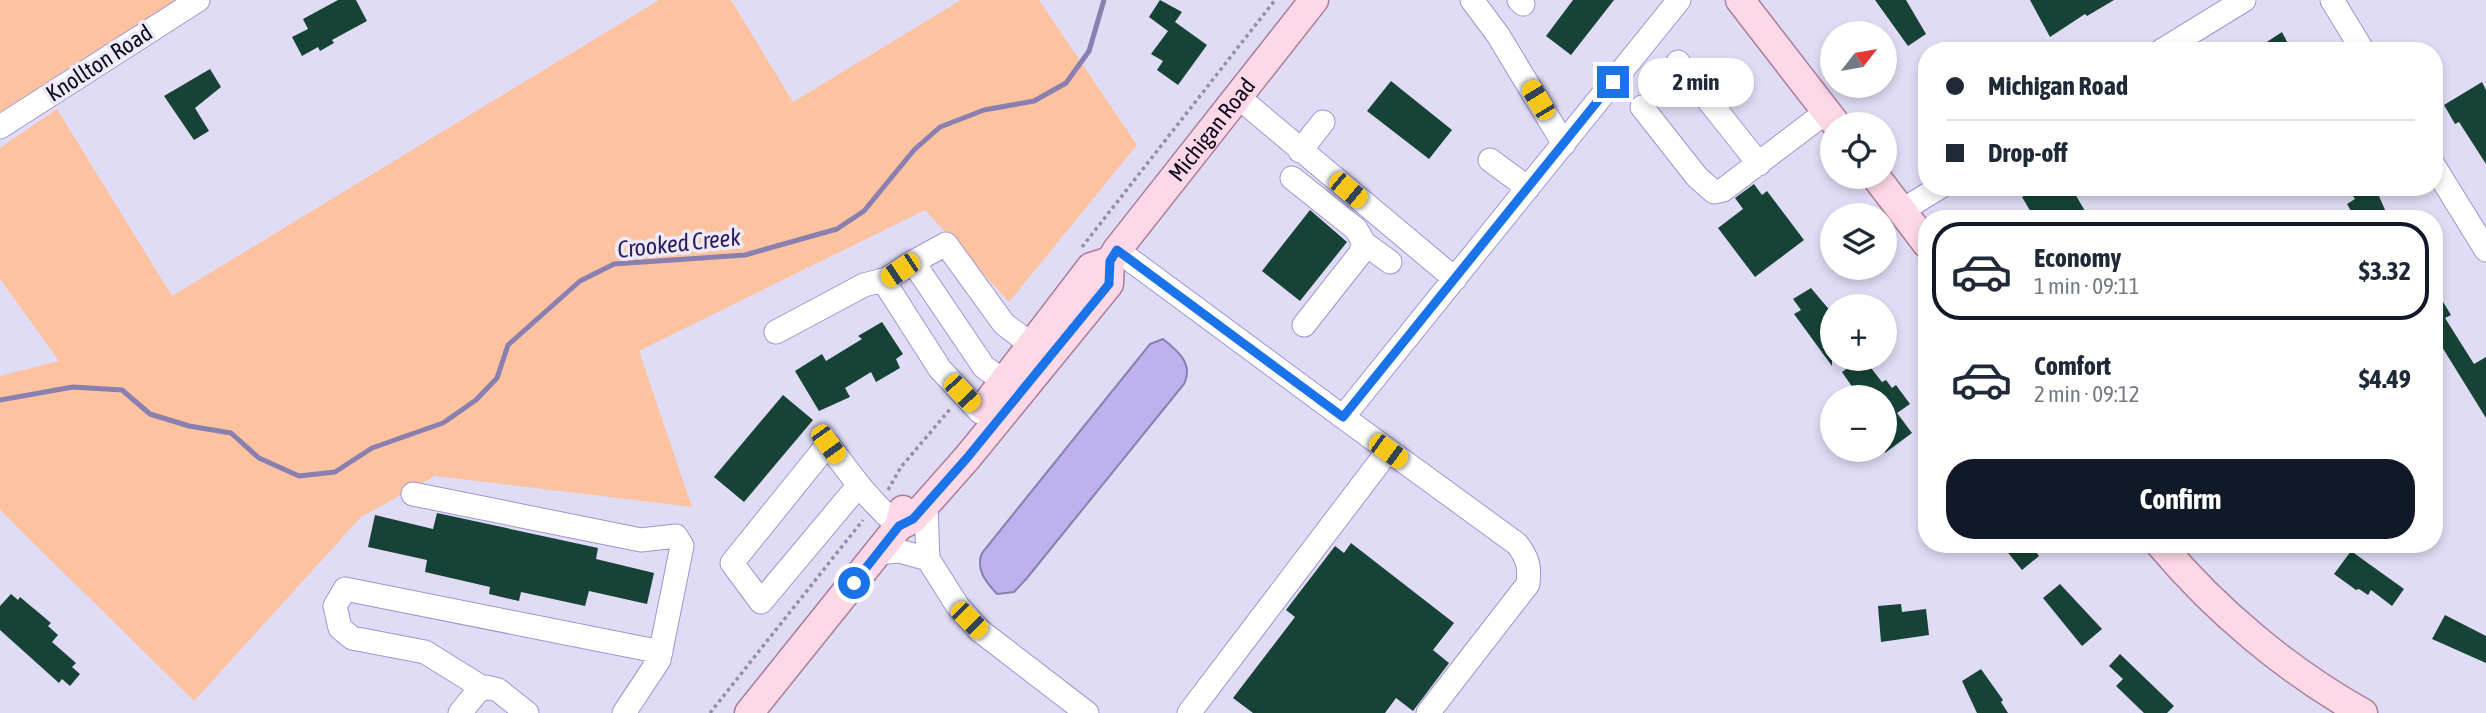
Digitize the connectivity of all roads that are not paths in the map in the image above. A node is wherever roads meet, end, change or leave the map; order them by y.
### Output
1 (198, 0) edge
2 (1314, 0) edge
3 (1472, 0) edge
4 (1679, 0) edge
5 (1740, 0) edge
6 (2244, 0) edge
7 (2332, 0) edge
8 (2176, 42) edge
9 (2358, 42) edge
10 (1678, 62) dead end
11 (1237, 96) junction
12 (1642, 107) dead end
13 (1826, 112) edge
14 (1324, 122) dead end
15 (1820, 125) edge
16 (0, 127) edge
17 (1564, 144) junction
18 (1300, 151) junction
19 (1490, 160) dead end
20 (1759, 164) junction
21 (1292, 178) dead end
22 (2443, 181) edge
23 (1528, 188) junction
24 (1885, 189) edge
25 (1925, 196) edge
26 (1901, 211) junction
27 (1918, 233) edge
28 (1364, 243) junction
29 (2486, 250) edge
30 (1113, 256) junction
31 (913, 262) junction
32 (1390, 262) dead end
33 (1455, 279) junction
34 (883, 280) junction
35 (1304, 325) dead end
36 (776, 332) dead end
37 (1032, 345) junction
38 (1004, 381) junction
39 (980, 412) junction
40 (1343, 417) junction
41 (1388, 451) junction
42 (859, 485) junction
43 (413, 494) dead end
44 (926, 504) junction
45 (899, 526) junction
46 (878, 553) junction
47 (2168, 553) edge
48 (928, 559) junction
49 (661, 652) junction
50 (483, 688) junction
51 (1197, 710) edge
52 (2353, 711) edge
53 (460, 713) edge
54 (527, 713) edge
55 (624, 713) edge
56 (749, 713) edge
57 (1087, 713) edge
58 (1428, 713) edge

1 - 16 street, Knollton Road
2 - 11 main road, Michigan Road
3 - 17 street
4 - 17 street
5 - 13 main road
6 - 8 street
7 - 9 street
10 - 20 street
11 - 18 street
11 - 30 main road, Michigan Road
12 - 20 street
14 - 18 street
15 - 20 street
17 - 23 street
18 - 33 street
19 - 23 street
21 - 28 street
22 - 29 street
23 - 33 street
24 - 26 main road
25 - 26 street
26 - 27 main road
28 - 32 street
28 - 35 street
30 - 37 main road, Michigan Road
30 - 40 street
30 - 44 main road, Michigan Road
31 - 34 street
31 - 37 street
31 - 38 street
33 - 40 street
34 - 36 street
34 - 39 street
37 - 38 main road, Michigan Road
38 - 39 main road, Michigan Road
39 - 45 main road, Michigan Road
40 - 41 street
41 - 51 street
41 - 58 street
42 - 42 street
42 - 45 street
43 - 49 street
44 - 45 main road, Michigan Road
44 - 48 street
45 - 46 main road, Michigan Road
46 - 48 street
46 - 56 main road, Michigan Road
47 - 52 main road
48 - 57 street
49 - 50 street
49 - 55 street
50 - 53 street
50 - 54 street

